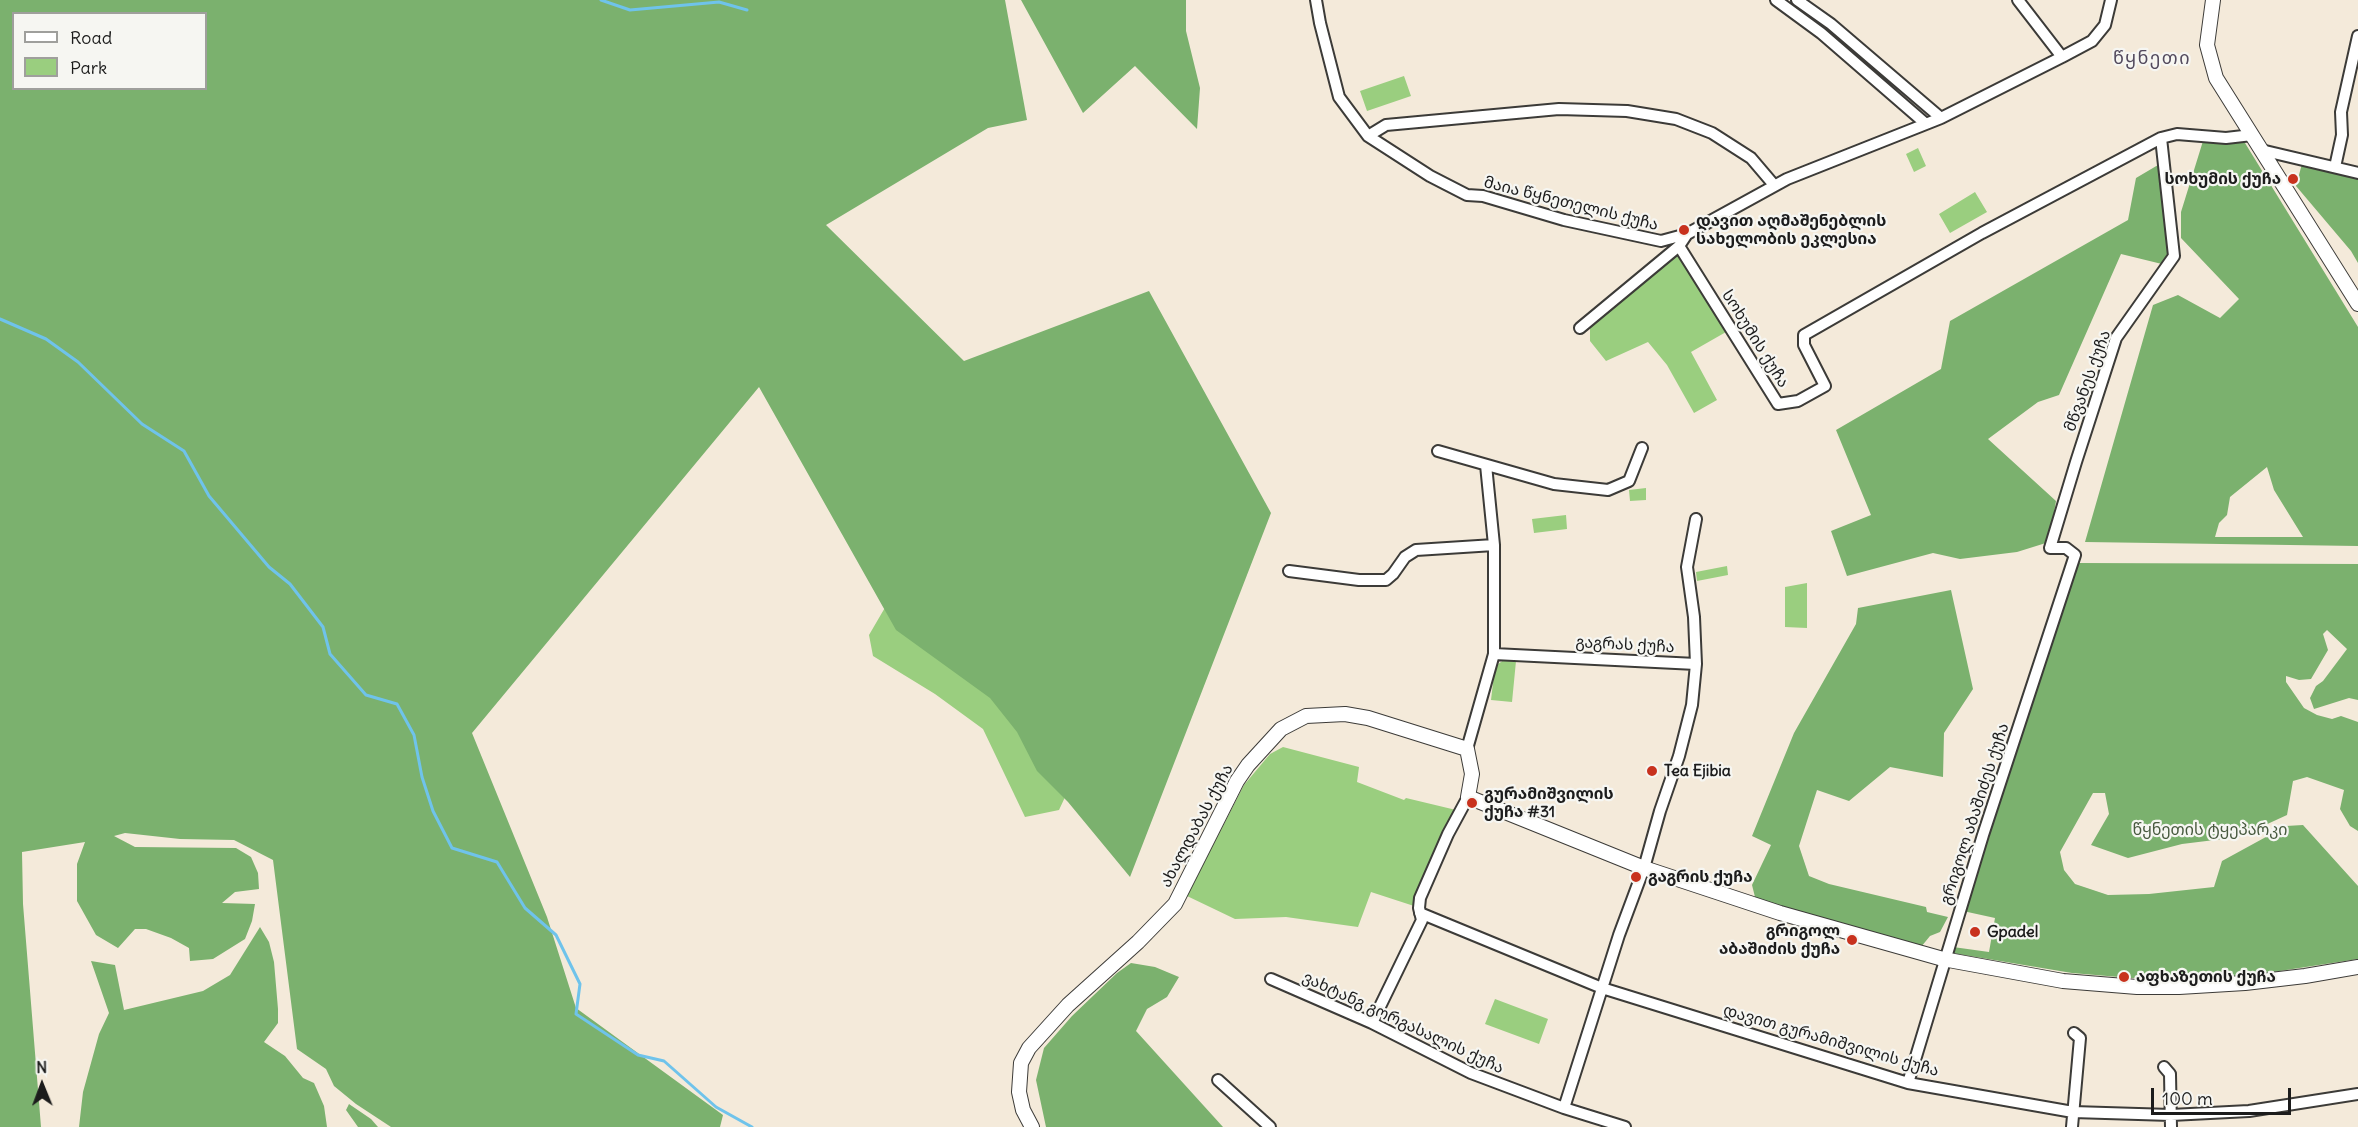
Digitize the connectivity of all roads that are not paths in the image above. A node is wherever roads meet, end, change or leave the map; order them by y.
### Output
1 (1316, 0) edge
2 (1776, 0) edge
3 (1797, 0) edge
4 (2018, 0) edge
5 (2111, 0) edge
6 (2213, 0) edge
7 (2358, 36) edge
8 (1861, 51) junction
9 (2062, 57) junction
10 (1852, 60) junction
11 (1887, 73) junction
12 (1878, 83) junction
13 (1941, 118) junction
14 (1926, 124) junction
15 (2252, 135) junction
16 (1368, 136) junction
17 (2161, 138) junction
18 (2261, 150) junction
19 (2335, 167) junction
20 (2358, 173) edge
21 (1774, 185) junction
22 (1687, 234) junction
23 (1678, 246) junction
24 (2358, 304) edge
25 (1580, 328) dead end
26 (1642, 448) dead end
27 (1438, 451) dead end
28 (1486, 465) junction
29 (1696, 519) dead end
30 (1494, 545) junction
31 (2075, 555) joint
32 (1289, 571) dead end
33 (1494, 654) junction
34 (1696, 664) junction
35 (1467, 750) junction
36 (1468, 797) junction
37 (1644, 868) junction
38 (1420, 913) junction
39 (1943, 959) junction
40 (2358, 967) edge
41 (1271, 979) dead end
42 (1602, 988) junction
43 (1372, 1023) junction
44 (2074, 1033) dead end
45 (2164, 1067) dead end
46 (1218, 1080) dead end
47 (1908, 1083) junction
48 (2358, 1095) edge
49 (1564, 1108) junction
50 (2073, 1112) junction
51 (2171, 1115) junction
52 (1032, 1127) edge
53 (1270, 1127) edge
54 (1625, 1127) edge
55 (2072, 1127) edge
56 (2171, 1127) edge

1 - 16 street, მაია წყნეთელის ქუჩა
2 - 10 street
3 - 8 street
4 - 9 street
5 - 9 street, მაია წყნეთელის ქუჩა
6 - 15 street
7 - 19 street
8 - 10 street
8 - 11 street
9 - 13 street, მაია წყნეთელის ქუჩა
10 - 12 street
11 - 12 street
11 - 13 street
12 - 14 street
13 - 14 street, მაია წყნეთელის ქუჩა
14 - 21 street, მაია წყნეთელის ქუჩა
15 - 17 street, სოხუმის ქუჩა
15 - 18 street
16 - 21 street
16 - 22 street, მაია წყნეთელის ქუჩა
17 - 23 street, სოხუმის ქუჩა
17 - 31 street, მწვანეს ქუჩა
18 - 19 street
18 - 24 street
19 - 20 street
21 - 22 street, მაია წყნეთელის ქუჩა
22 - 23 street
23 - 25 street
26 - 28 street
27 - 28 street
28 - 30 street
29 - 34 street
30 - 32 street
30 - 33 street
31 - 39 street, გრიგოლ აბაშიძეს ქუჩა
33 - 34 street, გაგრას ქუჩა
33 - 35 street
34 - 37 street, გაგრას ქუჩა
35 - 36 street
35 - 52 street, ახალდაბას ქუჩა
36 - 37 street
36 - 38 street
37 - 39 street
37 - 42 street, გაგრას ქუჩა
38 - 42 street, დავით გურამიშვილის ქუჩა
38 - 43 street
39 - 40 street
39 - 47 street, გრიგოლ აბაშიძეს ქუჩა
41 - 43 street, ვახტანგ გორგასალის ქუჩა
42 - 47 street, დავით გურამიშვილის ქუჩა
42 - 49 street, გაგრას ქუჩა
43 - 49 street, ვახტანგ გორგასალის ქუჩა
44 - 50 street
45 - 51 street
46 - 53 street
47 - 50 street, დავით გურამიშვილის ქუჩა
48 - 51 street, დავით გურამიშვილის ქუჩა
49 - 54 street, ვახტანგ გორგასალის ქუჩა
50 - 51 street, დავით გურამიშვილის ქუჩა
50 - 55 street
51 - 56 street

